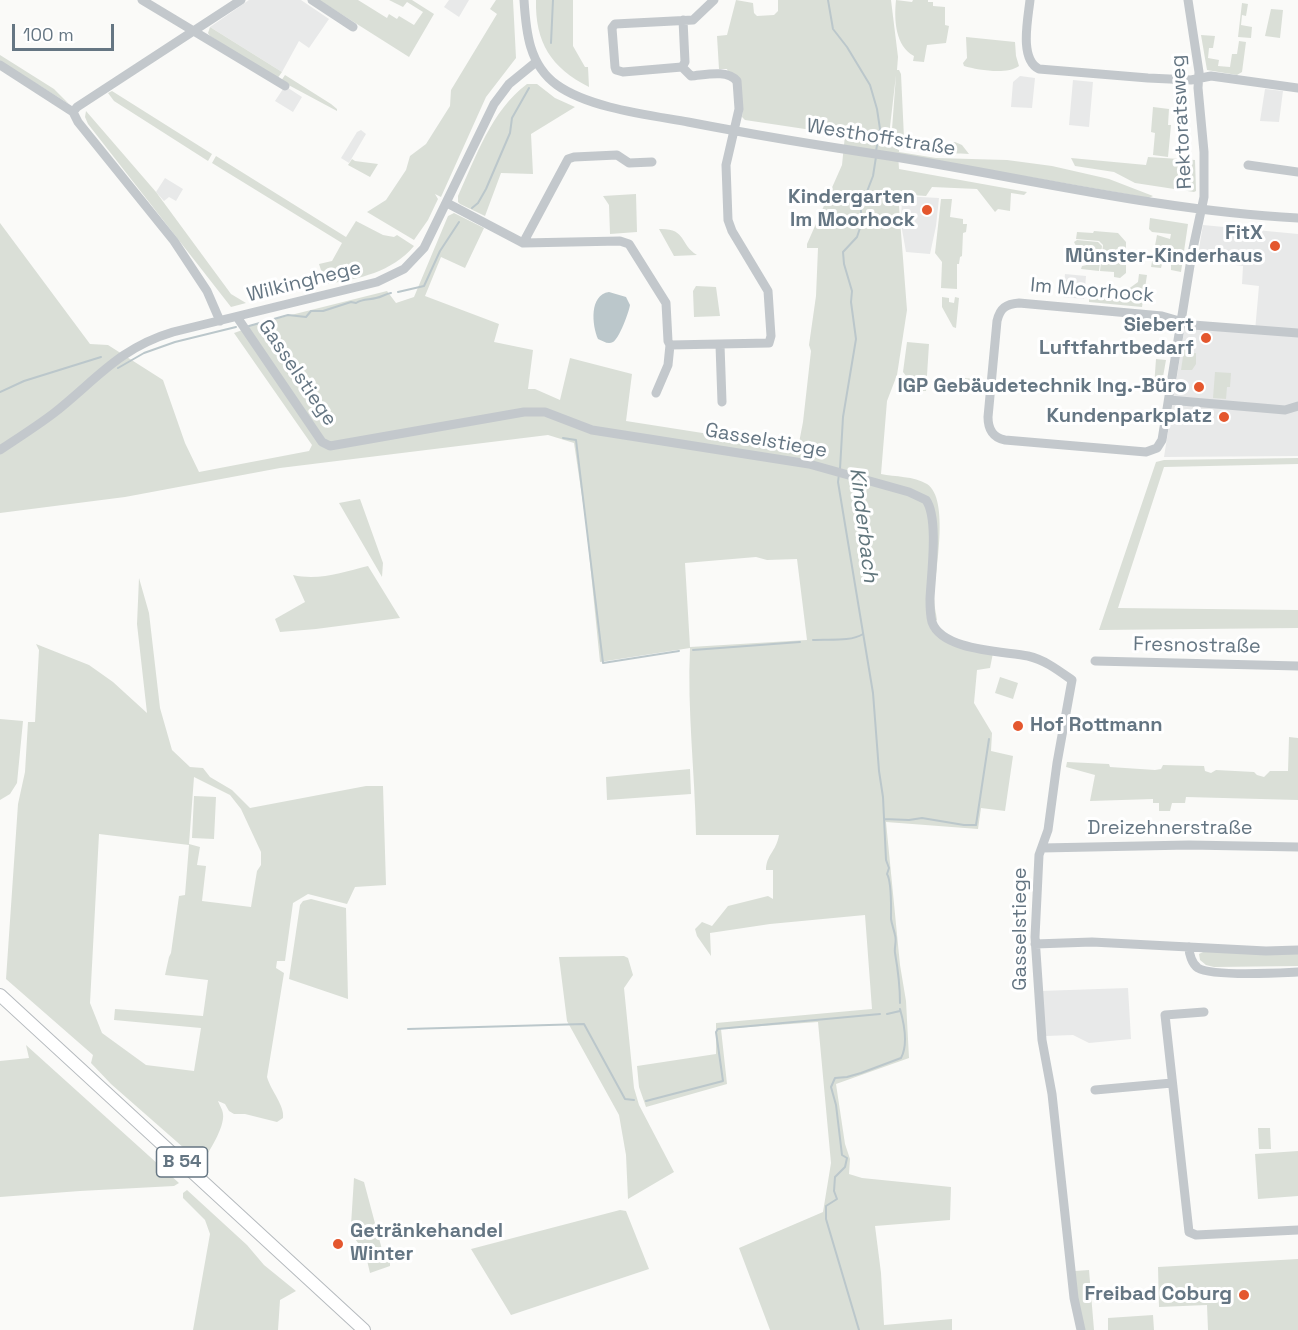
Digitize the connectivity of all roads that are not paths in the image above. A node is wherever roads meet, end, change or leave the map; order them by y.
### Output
1 (142, 0) edge
2 (240, 0) edge
3 (312, 0) edge
4 (524, 0) edge
5 (714, 0) edge
6 (1030, 0) edge
7 (1188, 0) edge
8 (683, 20) junction
9 (353, 27) dead end
10 (193, 30) junction
11 (536, 62) junction
12 (0, 65) edge
13 (682, 67) junction
14 (1198, 78) junction
15 (285, 86) dead end
16 (1298, 88) edge
17 (74, 112) junction
18 (735, 131) junction
19 (652, 162) dead end
20 (1248, 165) dead end
21 (1298, 172) edge
22 (447, 203) junction
23 (1201, 209) junction
24 (1298, 218) edge
25 (523, 243) junction
26 (237, 317) junction
27 (220, 321) junction
28 (1181, 322) junction
29 (1298, 333) edge
30 (670, 345) junction
31 (720, 345) junction
32 (656, 393) dead end
33 (1168, 400) junction
34 (722, 402) dead end
35 (1298, 406) edge
36 (0, 450) edge
37 (1153, 451) joint
38 (1095, 661) dead end
39 (1298, 666) edge
40 (1298, 847) edge
41 (1042, 848) junction
42 (1035, 944) junction
43 (1189, 947) junction
44 (1298, 950) edge
45 (1298, 972) edge
46 (0, 994) edge
47 (0, 1005) edge
48 (1204, 1012) dead end
49 (1172, 1083) junction
50 (1095, 1090) dead end
51 (1298, 1230) edge
52 (353, 1330) edge
53 (364, 1330) edge
54 (1081, 1330) edge

1 - 10 street
2 - 10 street
3 - 9 street
4 - 11 street, Westhoffstraße
5 - 8 street
6 - 14 street
7 - 14 street, Rektoratsweg
8 - 13 street
8 - 13 street
10 - 15 street
10 - 17 street
11 - 18 street, Westhoffstraße
11 - 22 street, Wilkinghege
12 - 17 street
13 - 18 street
14 - 16 street
14 - 23 street, Rektoratsweg
17 - 27 street
18 - 23 street, Westhoffstraße
18 - 31 street
19 - 25 street
20 - 21 street
22 - 25 street
22 - 26 street, Wilkinghege
23 - 24 street, Westhoffstraße
23 - 28 street, Rektoratsweg
25 - 30 street
26 - 27 street, Wilkinghege
26 - 41 street, Gasselstiege
27 - 36 street, Wilkinghege
28 - 29 street
28 - 33 street, Rektoratsweg
28 - 37 street, Im Moorhock
30 - 31 street
30 - 32 street
31 - 34 street
33 - 35 street
33 - 37 street, Rektoratsweg
38 - 39 street, Fresnostraße
40 - 41 street, Dreizehnerstraße
41 - 42 street, Gasselstiege
42 - 43 street
42 - 54 street, Gasselstiege
43 - 44 street
43 - 45 street
46 - 53 main road, B 54
47 - 52 main road, B 54
48 - 49 street
49 - 50 street
49 - 51 street

